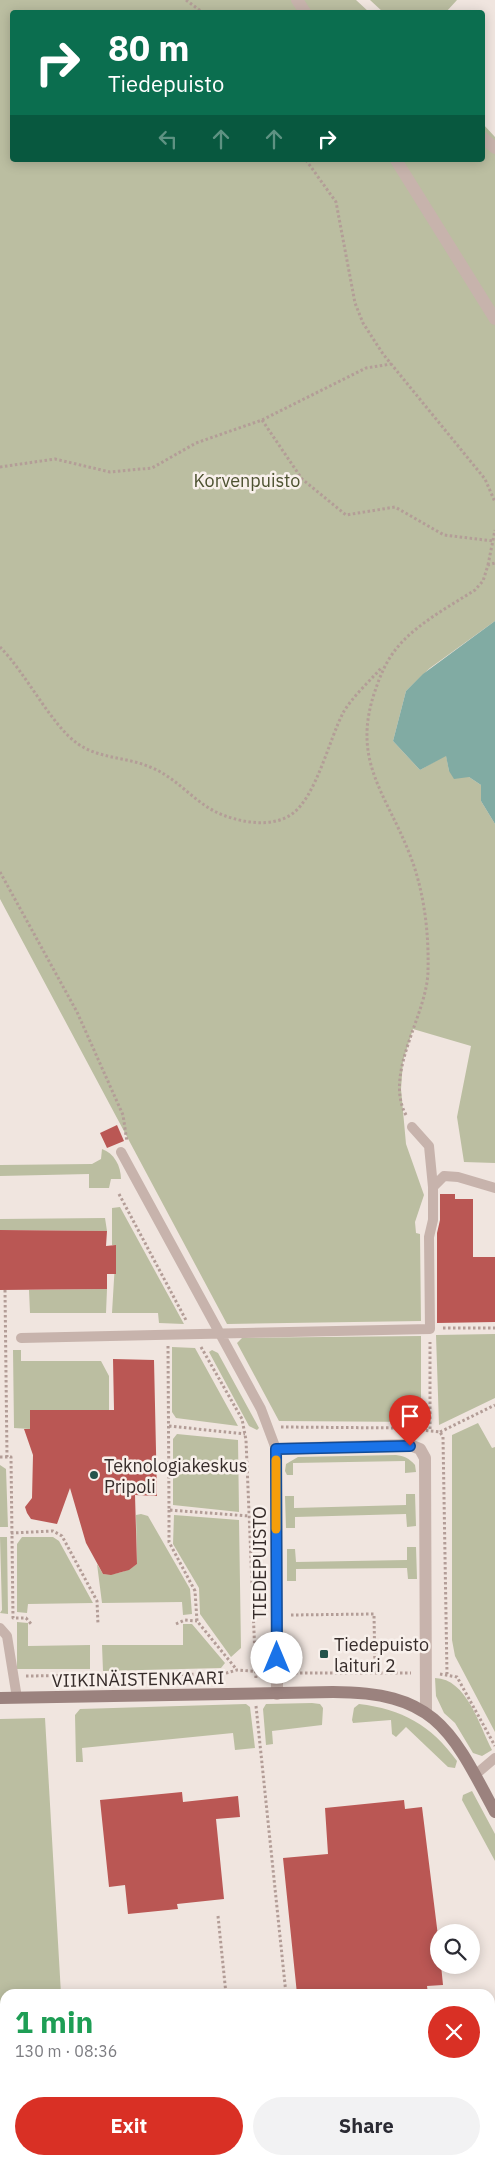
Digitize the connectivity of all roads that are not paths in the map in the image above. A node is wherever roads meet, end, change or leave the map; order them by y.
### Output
1 (485, 140) edge
2 (495, 148) edge
3 (397, 162) edge
4 (495, 319) edge
5 (412, 1127) road end
6 (121, 1152) dead end
7 (434, 1187) junction
8 (495, 1188) edge
9 (219, 1333) junction
10 (21, 1338) dead end
11 (276, 1449) junction
12 (0, 1628) edge
13 (277, 1694) junction
14 (0, 1698) edge
15 (17, 1698) junction
16 (426, 1712) junction
17 (495, 1758) edge
18 (475, 1775) junction
19 (495, 1812) edge

1 - 2 street
3 - 4 street
5 - 7 lane
6 - 9 lane
7 - 8 lane
7 - 9 lane
9 - 10 lane
9 - 11 lane
11 - 13 street, TIEDEPUISTO
11 - 16 street
12 - 15 lane
13 - 15 street, VIIKINÄISTENKAARI
13 - 16 street
14 - 15 street, VIIKINÄISTENKAARI
16 - 18 street
17 - 18 lane
18 - 19 street

